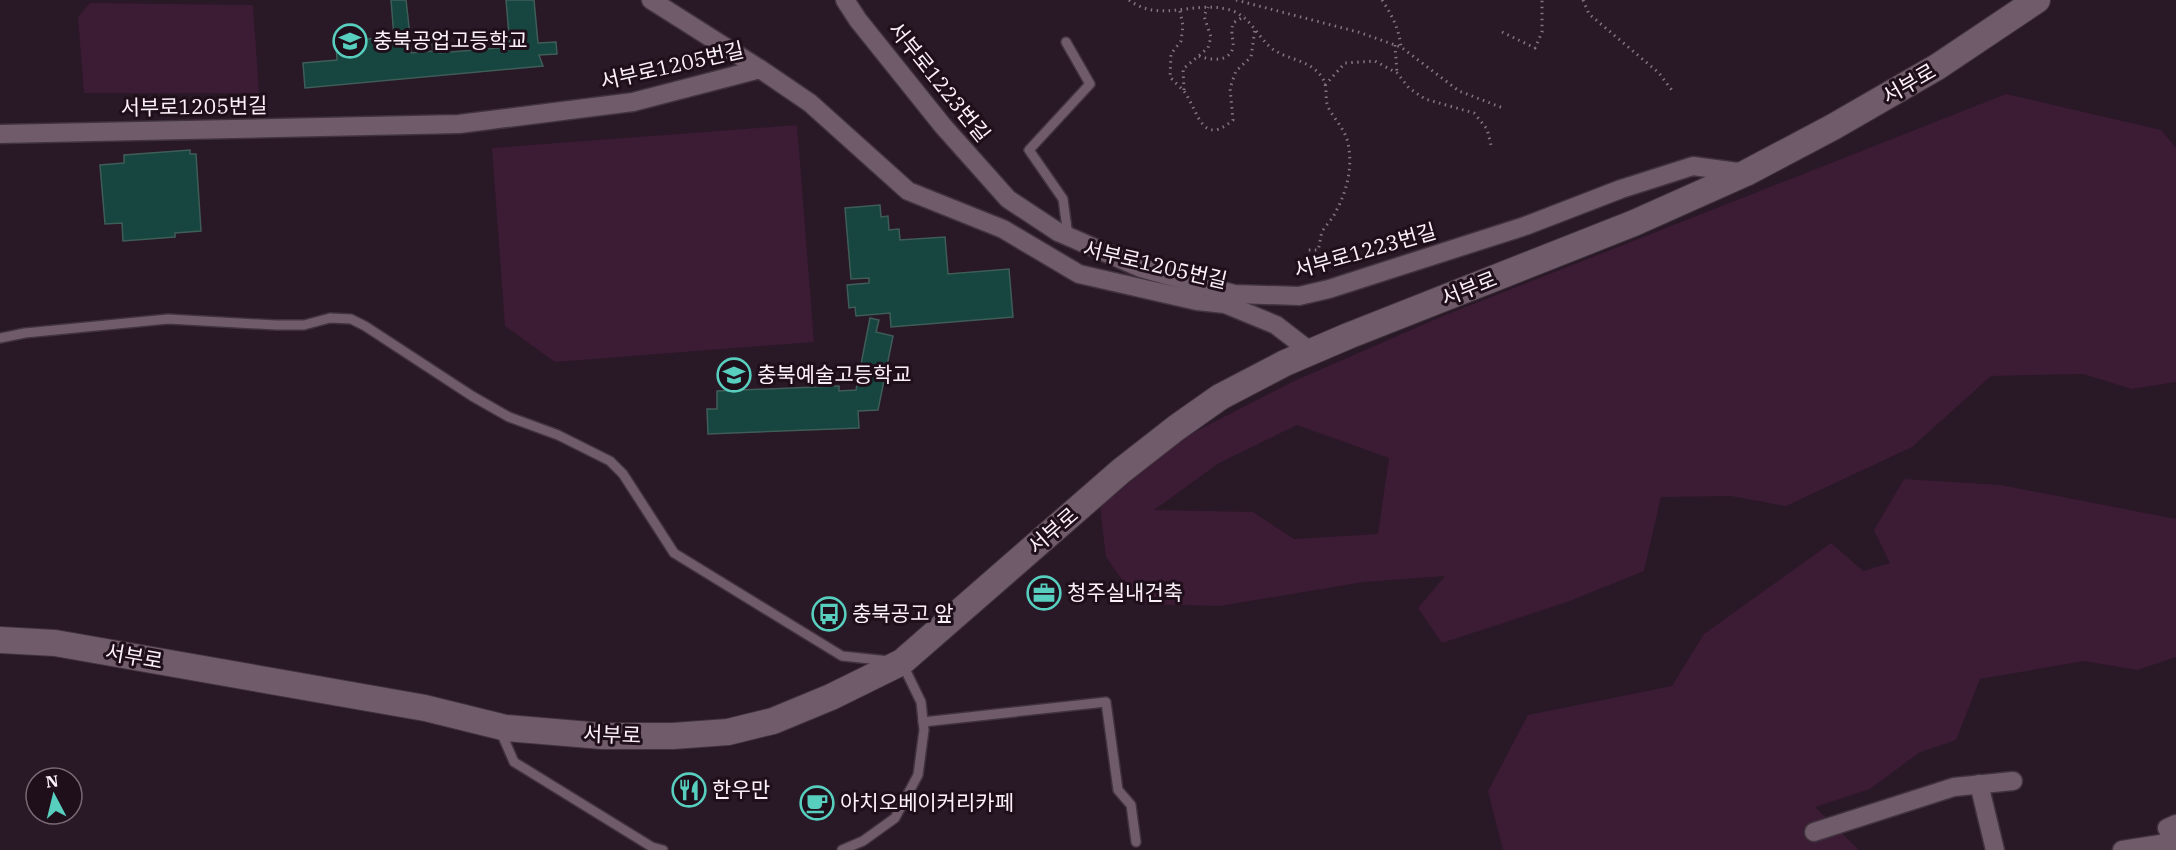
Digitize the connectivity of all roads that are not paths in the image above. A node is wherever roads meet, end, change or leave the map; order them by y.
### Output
1 (651, 0) edge
2 (845, 0) edge
3 (2037, 0) edge
4 (1066, 42) dead end
5 (760, 69) junction
6 (0, 134) edge
7 (1746, 173) junction
8 (1068, 236) junction
9 (1145, 269) junction
10 (1138, 287) junction
11 (0, 338) edge
12 (1311, 352) junction
13 (0, 640) edge
14 (902, 662) junction
15 (923, 722) junction
16 (498, 726) junction
17 (2013, 781) dead end
18 (1979, 784) junction
19 (1814, 832) dead end
20 (2175, 837) edge
21 (1136, 842) dead end
22 (663, 850) edge
23 (842, 850) edge
24 (1995, 850) edge
25 (2122, 850) edge

1 - 5 street
2 - 8 street, 서부로1223번길
3 - 7 main road, 서부로
4 - 8 lane
5 - 6 street, 서부로1205번길
5 - 10 street, 서부로1205번길
7 - 9 street, 서부로1223번길
7 - 12 main road, 서부로
8 - 9 street, 서부로1223번길
9 - 10 street
10 - 12 street, 서부로1205번길
11 - 14 lane
12 - 14 main road, 서부로
13 - 16 main road, 서부로
14 - 15 lane
14 - 16 main road, 서부로
15 - 21 lane
15 - 23 lane
16 - 22 lane
17 - 18 street
18 - 19 street
18 - 24 street
20 - 25 street

